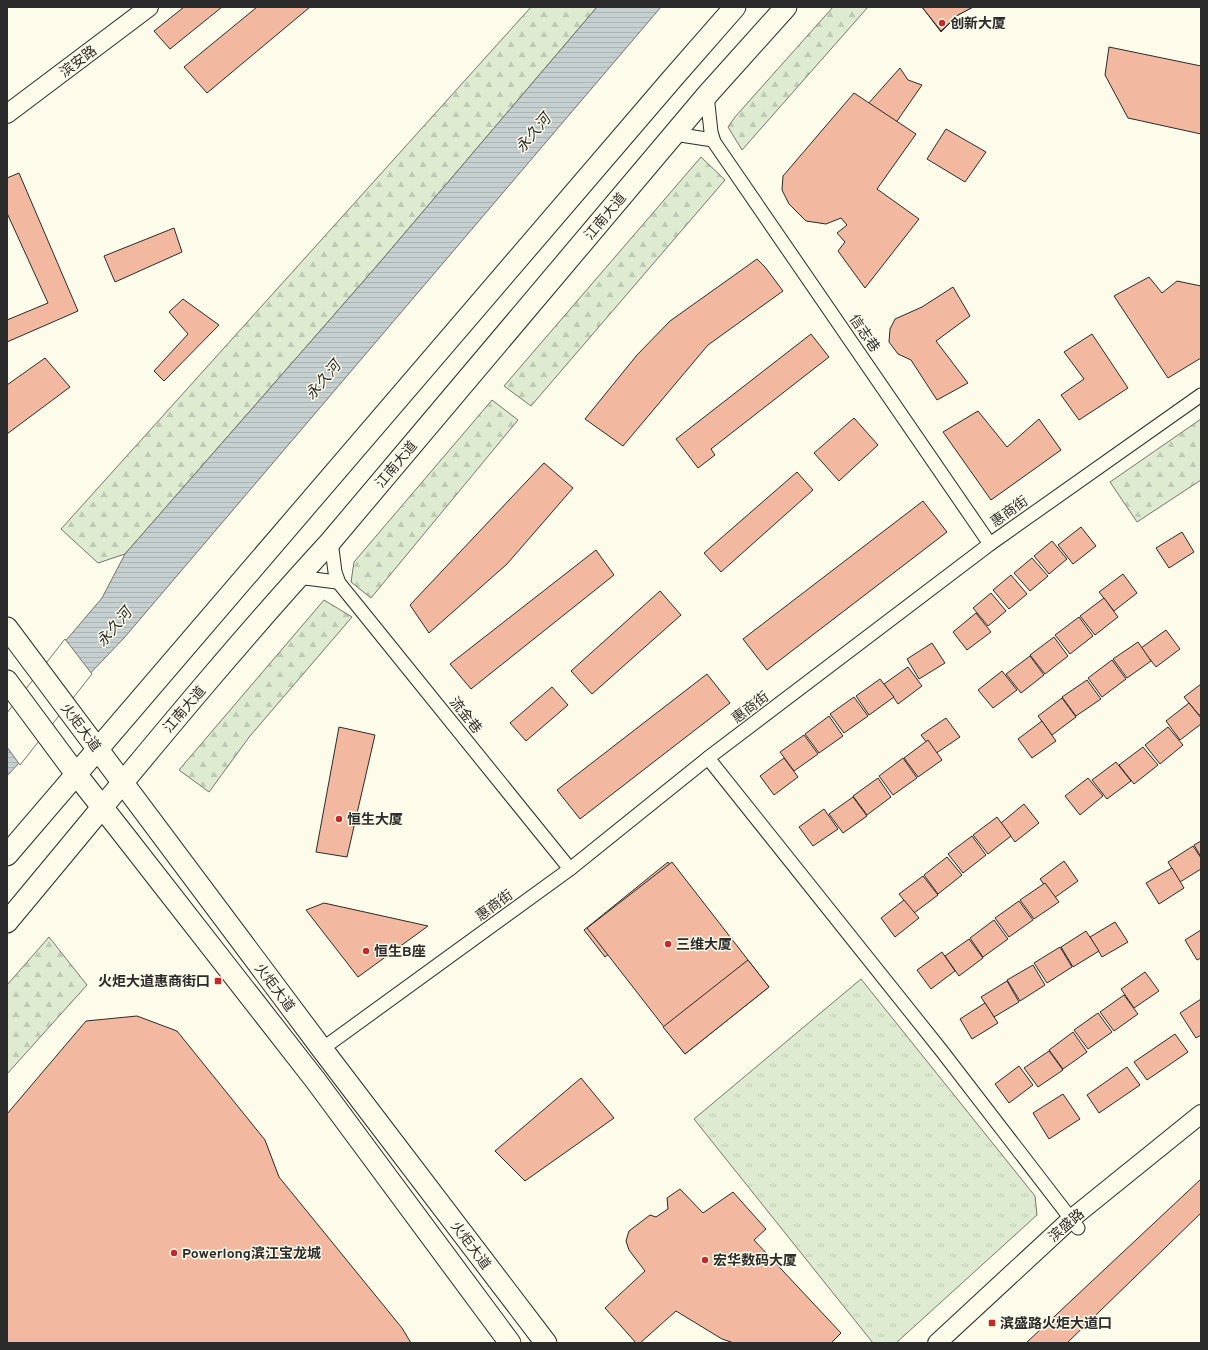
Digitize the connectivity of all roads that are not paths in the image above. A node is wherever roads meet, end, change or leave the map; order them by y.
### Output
1 (149, 7) edge
2 (735, 7) edge
3 (786, 7) edge
4 (707, 95) junction
5 (7, 114) edge
6 (674, 134) junction
7 (713, 140) junction
8 (1201, 395) edge
9 (331, 541) junction
10 (990, 544) junction
11 (297, 577) junction
12 (337, 582) junction
13 (7, 628) edge
14 (7, 681) edge
15 (99, 750) junction
16 (708, 758) junction
17 (76, 774) junction
18 (122, 783) junction
19 (102, 808) junction
20 (7, 855) edge
21 (570, 869) junction
22 (7, 922) edge
23 (322, 1049) junction
24 (1201, 1114) edge
25 (1201, 1125) edge
26 (1075, 1224) junction
27 (510, 1343) edge
28 (546, 1343) edge
29 (937, 1343) edge
30 (954, 1343) edge

1 - 5 main road, 滨安路
2 - 15 main road
3 - 4 main road, 江南大道
4 - 6 main road, 江南大道
4 - 7 street, 信志巷
6 - 7 street
6 - 9 main road, 江南大道
7 - 10 street, 信志巷
8 - 10 street, 惠商街
9 - 11 main road, 江南大道
9 - 12 street
10 - 16 street, 惠商街
11 - 12 street
11 - 18 main road, 江南大道
12 - 21 street, 流金巷
13 - 15 main road, 火炬大道
14 - 17 main road, 火炬大道
15 - 17 main road
15 - 18 main road, 火炬大道
16 - 21 street, 惠商街
16 - 26 street
17 - 19 main road, 火炬大道
17 - 20 main road
18 - 19 main road, 江南大道
18 - 23 main road, 火炬大道
19 - 22 main road, 江南大道
19 - 27 main road, 火炬大道
21 - 23 street, 惠商街
23 - 28 main road, 火炬大道
24 - 26 main road, 滨盛路
25 - 26 main road, 滨盛路
26 - 29 main road, 滨盛路
26 - 30 main road, 滨盛路

